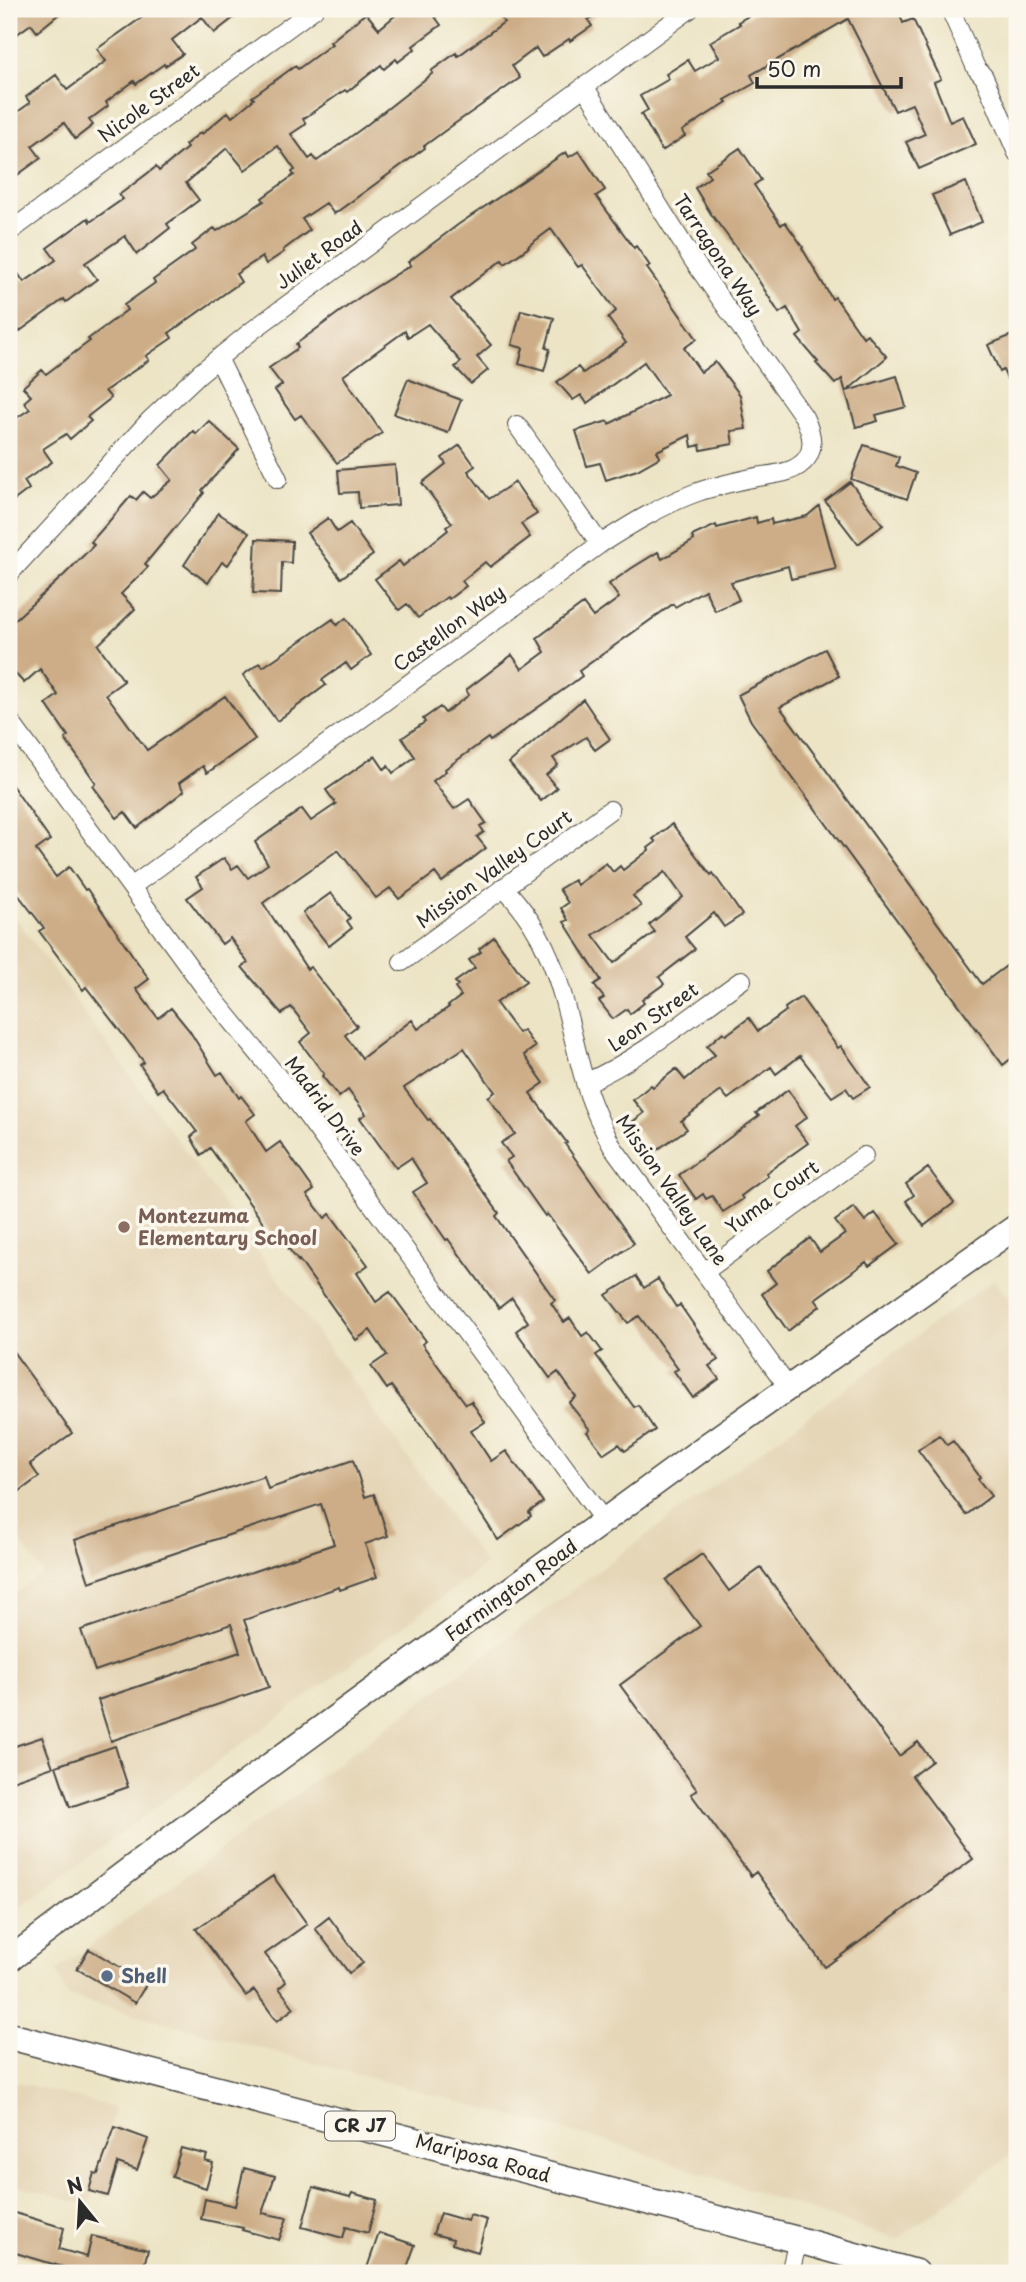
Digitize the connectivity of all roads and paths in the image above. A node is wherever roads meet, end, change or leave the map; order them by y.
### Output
1 (314, 9) edge
2 (690, 9) edge
3 (950, 9) edge
4 (584, 86) junction
5 (1017, 153) edge
6 (9, 232) edge
7 (218, 358) junction
8 (517, 425) dead end
9 (811, 447) joint
10 (278, 479) dead end
11 (600, 544) junction
12 (9, 574) edge
13 (9, 720) edge
14 (610, 810) dead end
15 (131, 887) junction
16 (503, 887) junction
17 (402, 962) dead end
18 (742, 980) dead end
19 (585, 1083) junction
20 (864, 1156) dead end
21 (1017, 1226) edge
22 (704, 1272) junction
23 (788, 1387) junction
24 (604, 1521) junction
25 (9, 1960) edge
26 (9, 2036) edge
27 (798, 2240) junction
28 (790, 2273) edge
29 (916, 2273) edge

1 - 6 street, Nicole Street
2 - 4 street, Juliet Road
3 - 5 street
4 - 7 street, Juliet Road
4 - 9 street, Tarragona Way
7 - 10 street
7 - 12 street, Juliet Road
8 - 11 street
9 - 11 street, Castellon Way
11 - 15 street, Castellon Way
13 - 15 street, Madrid Drive
14 - 16 street, Mission Valley Court
15 - 24 street, Madrid Drive
16 - 17 street, Mission Valley Court
16 - 19 street, Mission Valley Lane
18 - 19 street, Leon Street
19 - 22 street, Mission Valley Lane
20 - 22 street, Yuma Court
21 - 23 main road, Farmington Road
22 - 23 street, Mission Valley Lane
23 - 24 main road, Farmington Road
24 - 25 main road, Farmington Road
26 - 27 main road, Mariposa Road / CR J7
27 - 28 street
27 - 29 main road, Mariposa Road / CR J7

